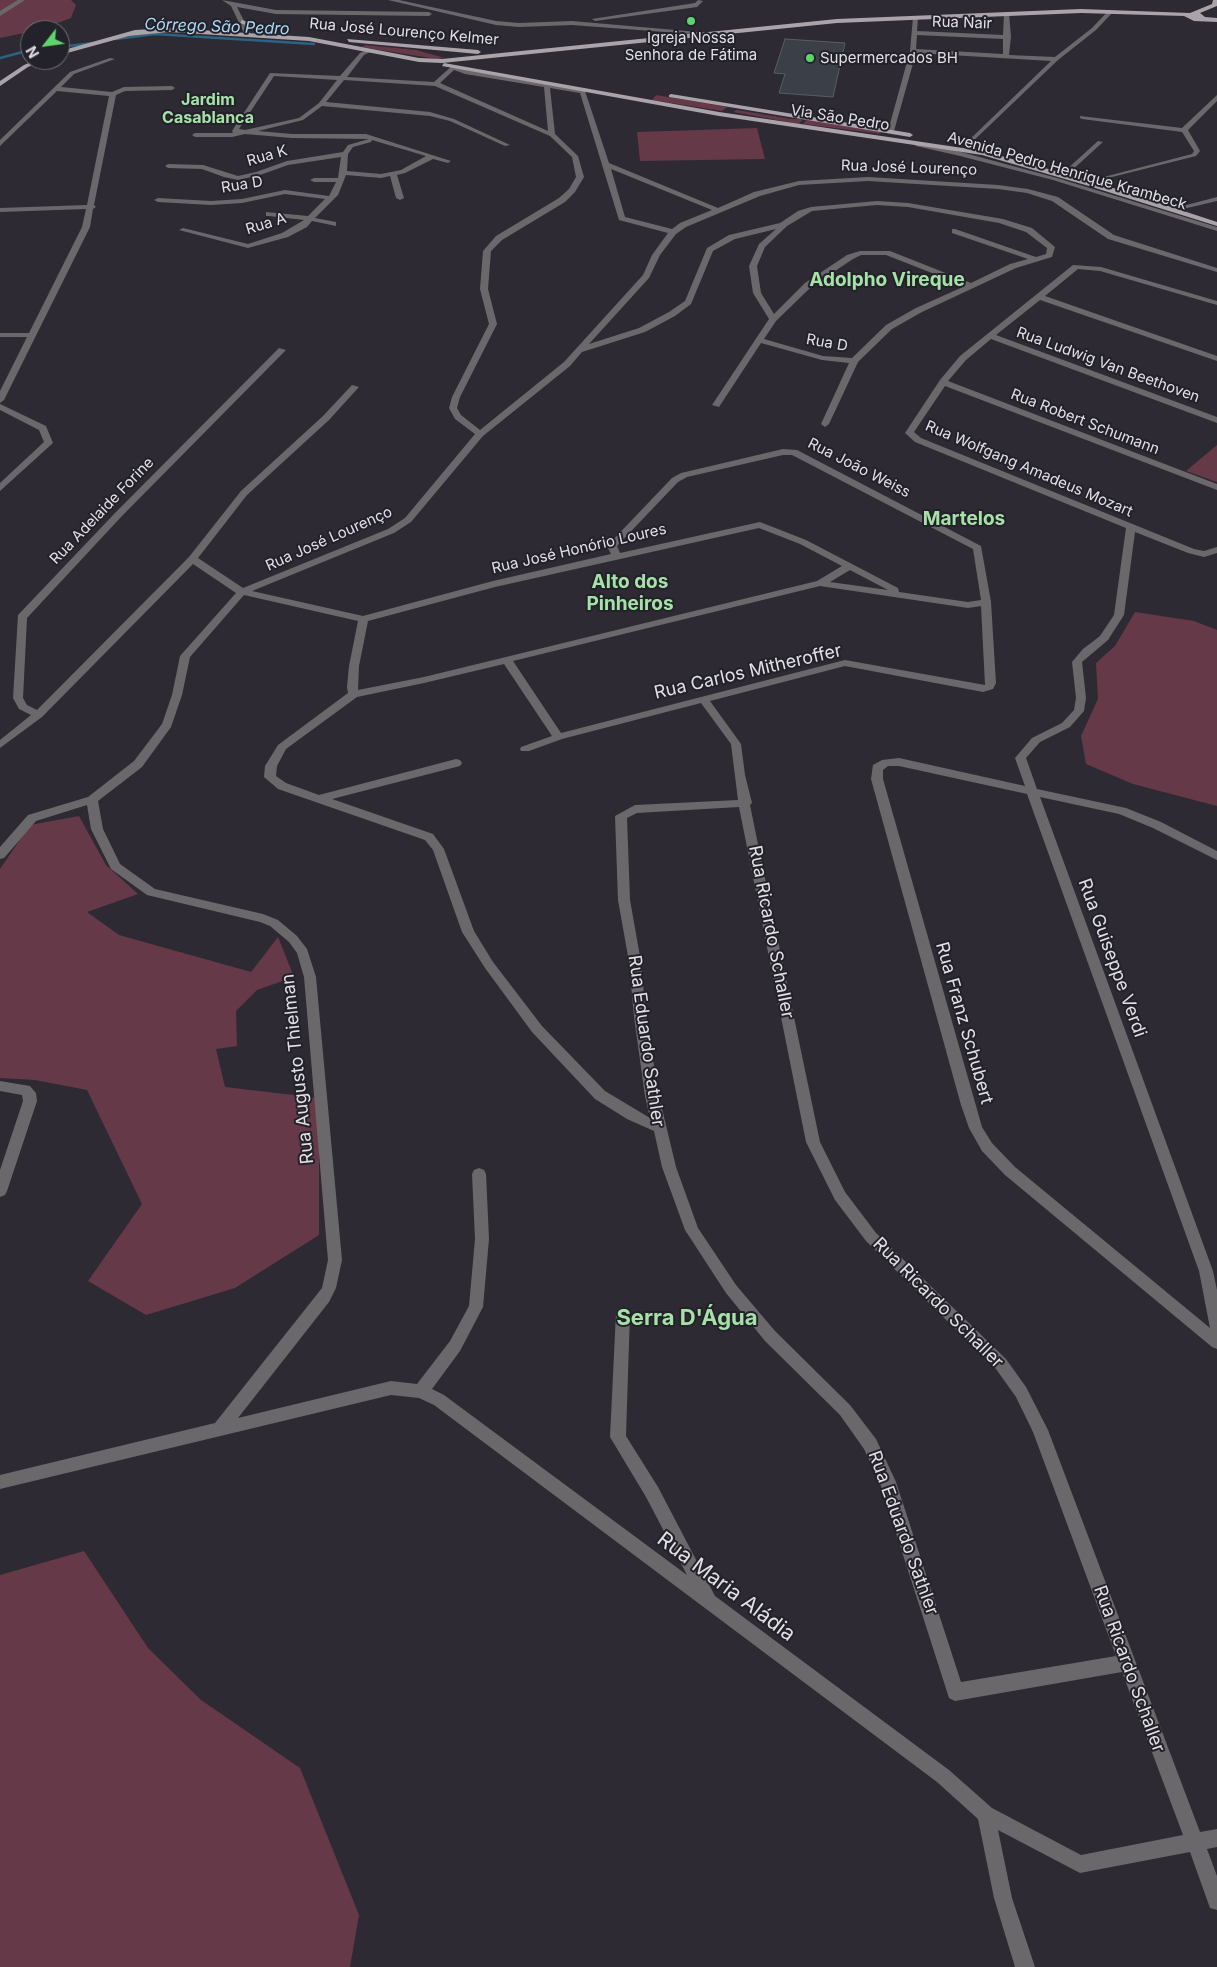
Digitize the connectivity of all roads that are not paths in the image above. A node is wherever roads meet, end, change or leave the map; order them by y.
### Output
1 (22, 0) edge
2 (225, 0) edge
3 (391, 0) edge
4 (674, 0) edge
5 (1216, 0) edge
6 (233, 5) junction
7 (1217, 10) edge
8 (1112, 11) junction
9 (456, 13) junction
10 (0, 14) edge
11 (1007, 14) junction
12 (1190, 15) junction
13 (1202, 17) junction
14 (915, 18) junction
15 (1216, 20) edge
16 (242, 22) junction
17 (572, 23) junction
18 (247, 33) junction
19 (280, 33) junction
20 (915, 33) junction
21 (718, 34) junction
22 (1008, 37) junction
23 (408, 46) junction
24 (425, 48) junction
25 (357, 49) junction
26 (70, 50) edge
27 (368, 51) junction
28 (912, 51) junction
29 (528, 54) junction
30 (1006, 55) junction
31 (500, 56) junction
32 (458, 59) junction
33 (1056, 59) junction
34 (112, 60) dead end
35 (419, 60) junction
36 (453, 67) junction
37 (20, 70) edge
38 (341, 79) junction
39 (0, 84) edge
40 (436, 84) junction
41 (547, 86) junction
42 (616, 87) dead end
43 (172, 88) dead end
44 (57, 89) junction
45 (583, 92) junction
46 (113, 94) junction
47 (653, 94) dead end
48 (662, 95) dead end
49 (620, 96) junction
50 (1217, 97) edge
51 (321, 104) junction
52 (734, 116) junction
53 (795, 116) junction
54 (1082, 117) dead end
55 (816, 128) junction
56 (1184, 130) junction
57 (890, 131) junction
58 (246, 132) junction
59 (195, 135) dead end
60 (552, 135) junction
61 (383, 139) junction
62 (1100, 142) dead end
63 (908, 143) junction
64 (0, 144) edge
65 (507, 145) dead end
66 (967, 145) junction
67 (345, 154) junction
68 (432, 156) junction
69 (448, 161) dead end
70 (606, 164) junction
71 (168, 166) dead end
72 (1068, 172) junction
73 (393, 174) junction
74 (342, 176) junction
75 (314, 180) dead end
76 (1098, 180) junction
77 (331, 198) junction
78 (400, 198) dead end
79 (1217, 199) edge
80 (158, 200) dead end
81 (1183, 206) junction
82 (92, 208) junction
83 (0, 210) edge
84 (717, 210) junction
85 (269, 214) dead end
86 (1217, 218) edge
87 (311, 219) junction
88 (333, 224) dead end
89 (1217, 224) edge
90 (784, 225) junction
91 (1217, 229) edge
92 (183, 230) dead end
93 (955, 231) dead end
94 (673, 232) junction
95 (1034, 259) junction
96 (1217, 270) edge
97 (973, 286) junction
98 (1040, 297) junction
99 (1217, 303) edge
100 (773, 319) junction
101 (0, 335) edge
102 (33, 335) junction
103 (990, 336) junction
104 (760, 340) junction
105 (282, 350) dead end
106 (580, 350) junction
107 (1217, 359) edge
108 (854, 361) junction
109 (13, 376) junction
110 (0, 382) edge
111 (943, 382) junction
112 (355, 388) dead end
113 (0, 400) edge
114 (716, 405) dead end
115 (0, 406) edge
116 (1217, 420) edge
117 (825, 424) dead end
118 (480, 434) junction
119 (1217, 487) edge
120 (0, 488) edge
121 (1131, 528) junction
122 (1217, 550) edge
123 (616, 555) junction
124 (192, 559) junction
125 (848, 567) junction
126 (878, 582) junction
127 (820, 583) junction
128 (867, 590) junction
129 (242, 592) junction
130 (911, 597) junction
131 (986, 602) junction
132 (363, 619) junction
133 (507, 660) junction
134 (984, 689) joint
135 (354, 694) junction
136 (703, 699) junction
137 (38, 715) junction
138 (558, 737) junction
139 (0, 746) edge
140 (525, 749) dead end
141 (456, 763) dead end
142 (1031, 791) junction
143 (318, 799) junction
144 (92, 800) junction
145 (746, 802) junction
146 (0, 855) edge
147 (1217, 856) edge
148 (0, 1086) edge
149 (658, 1127) junction
150 (479, 1174) dead end
151 (0, 1191) edge
152 (623, 1313) dead end
153 (1217, 1326) edge
154 (1217, 1342) edge
155 (421, 1391) junction
156 (220, 1429) junction
157 (0, 1482) edge
158 (710, 1603) junction
159 (1127, 1663) junction
160 (986, 1814) junction
161 (1217, 1838) edge
162 (1196, 1843) junction
163 (1217, 1901) edge
164 (1025, 1967) edge

1 - 10 street
2 - 6 street
3 - 9 street
4 - 17 street
5 - 12 main road
6 - 9 street
6 - 16 street
7 - 13 main road
8 - 11 main road, Rua José Lourenço Kelmer
8 - 12 main road, Rua José Lourenço Kelmer
8 - 33 street
9 - 17 street
11 - 14 main road, Rua José Lourenço Kelmer
11 - 22 street
12 - 13 main road, Rua José Lourenço Kelmer
13 - 15 main road, Rua José Lourenço Kelmer
14 - 20 street
14 - 21 main road, Rua José Lourenço Kelmer
16 - 18 street
16 - 19 main road
17 - 21 street
18 - 19 main road, Rua José Lourenço Kelmer
18 - 25 main road, Rua José Lourenço Kelmer
18 - 26 main road, Rua José Lourenço Kelmer
19 - 23 main road, Rua José Lourenço Kelmer
20 - 22 street, Rua Nair
20 - 28 street
21 - 29 main road, Rua José Lourenço Kelmer
22 - 30 street
23 - 24 main road, Rua José Lourenço Kelmer
23 - 25 main road
24 - 29 main road, Rua José Lourenço Kelmer
24 - 32 main road
25 - 27 main road, Rua José Lourenço Kelmer
27 - 35 main road, Rua José Lourenço Kelmer
27 - 38 street
28 - 30 street
28 - 57 street
29 - 31 main road, Rua José Lourenço Kelmer
30 - 33 street
31 - 32 main road, Rua José Lourenço Kelmer
31 - 42 main road
32 - 35 main road, Rua José Lourenço Kelmer
32 - 47 main road
33 - 66 street
34 - 44 street
35 - 36 main road
36 - 40 street
36 - 41 street
36 - 49 main road, Via São Pedro
37 - 39 main road
38 - 40 street
38 - 51 street
38 - 58 street
40 - 60 street
41 - 45 street
41 - 60 street
43 - 46 street
44 - 46 street
44 - 64 street
45 - 49 main road
45 - 70 street
46 - 82 street
48 - 53 main road, Avenida Pedro Henrique Krambeck
49 - 52 main road, Via São Pedro
50 - 56 street
51 - 58 street
51 - 65 street
52 - 53 main road
52 - 55 main road, Via São Pedro
53 - 57 main road, Avenida Pedro Henrique Krambeck
54 - 56 street
55 - 57 main road
55 - 63 main road, Via São Pedro
56 - 76 street
57 - 66 main road, Avenida Pedro Henrique Krambeck
58 - 59 street
58 - 61 street
60 - 118 street
61 - 67 street
61 - 68 street
62 - 72 street
63 - 89 main road, Via São Pedro
63 - 91 street, Avenida Pedro Henrique Krambeck
66 - 72 main road, Avenida Pedro Henrique Krambeck
67 - 71 street, Rua K
67 - 74 street, Rua A
68 - 69 street
68 - 73 street
70 - 84 street
70 - 94 street
72 - 76 main road, Avenida Pedro Henrique Krambeck
73 - 74 street
73 - 78 street
74 - 75 street
74 - 77 street, Rua A
76 - 81 main road, Avenida Pedro Henrique Krambeck
77 - 80 street, Rua D
77 - 87 street, Rua A
79 - 81 street
81 - 86 main road, Avenida Pedro Henrique Krambeck
82 - 83 street
82 - 102 street
84 - 94 street, Rua José Lourenço
84 - 96 street, Rua José Lourenço
85 - 87 street
87 - 88 street
87 - 92 street, Rua A
90 - 95 street
90 - 100 street
90 - 106 street
93 - 95 street
94 - 106 street, Rua José Lourenço
95 - 97 street
97 - 100 street
97 - 108 street
98 - 99 street, Rua Wolfgang Amadeus Mozart
98 - 103 street, Rua Wolfgang Amadeus Mozart
98 - 107 street
100 - 104 street
101 - 102 street
102 - 109 street
103 - 111 street, Rua Wolfgang Amadeus Mozart
103 - 116 street, Rua Ludwig Van Beethoven
104 - 108 street, Rua D
104 - 114 street
105 - 137 street, Rua Adelaide Forine
106 - 118 street, Rua José Lourenço
108 - 117 street, Rua D
109 - 110 street
109 - 113 street
111 - 119 street, Rua Robert Schumann
111 - 121 street, Rua Wolfgang Amadeus Mozart
112 - 124 street
115 - 120 street
118 - 129 street, Rua José Lourenço
121 - 122 street, Rua Wolfgang Amadeus Mozart
121 - 142 street, Rua Guiseppe Verdi
123 - 125 street, Rua José Honório Loures
123 - 131 street, Rua João Weiss
123 - 132 street, Rua José Honório Loures
124 - 129 street
124 - 137 street
125 - 126 street, Rua José Honório Loures
125 - 127 street
126 - 128 street
126 - 130 street, Rua José Honório Loures
127 - 128 street
127 - 133 street
128 - 130 street
129 - 132 street, Rua José Honório Loures
129 - 144 street, Rua José Lourenço
130 - 131 street
131 - 134 street, Rua João Weiss
132 - 135 street
133 - 135 street
133 - 138 street
134 - 136 street, Rua Carlos Mitheroffer
135 - 143 street
136 - 138 street, Rua Carlos Mitheroffer
136 - 145 street, Rua Ricardo Schaller
137 - 139 street
138 - 140 street, Rua Carlos Mitheroffer
141 - 143 street
142 - 147 street
142 - 153 street, Rua Guiseppe Verdi
142 - 154 street, Rua Franz Schubert
143 - 149 street
144 - 146 street, Rua José Lourenço
144 - 156 street, Rua Augusto Thielman
145 - 149 street, Rua Eduardo Sathler
145 - 159 street, Rua Ricardo Schaller
148 - 151 street
149 - 159 street, Rua Eduardo Sathler
150 - 155 street
152 - 158 street
155 - 156 street, Rua Maria Aládia
155 - 158 street, Rua Maria Aládia
156 - 157 street, Rua Maria Aládia
158 - 160 street, Rua Maria Aládia
159 - 162 street, Rua Ricardo Schaller
160 - 162 street, Rua Maria Aládia
160 - 164 street
161 - 162 street, Rua Maria Aládia
162 - 163 street, Rua Ricardo Schaller

